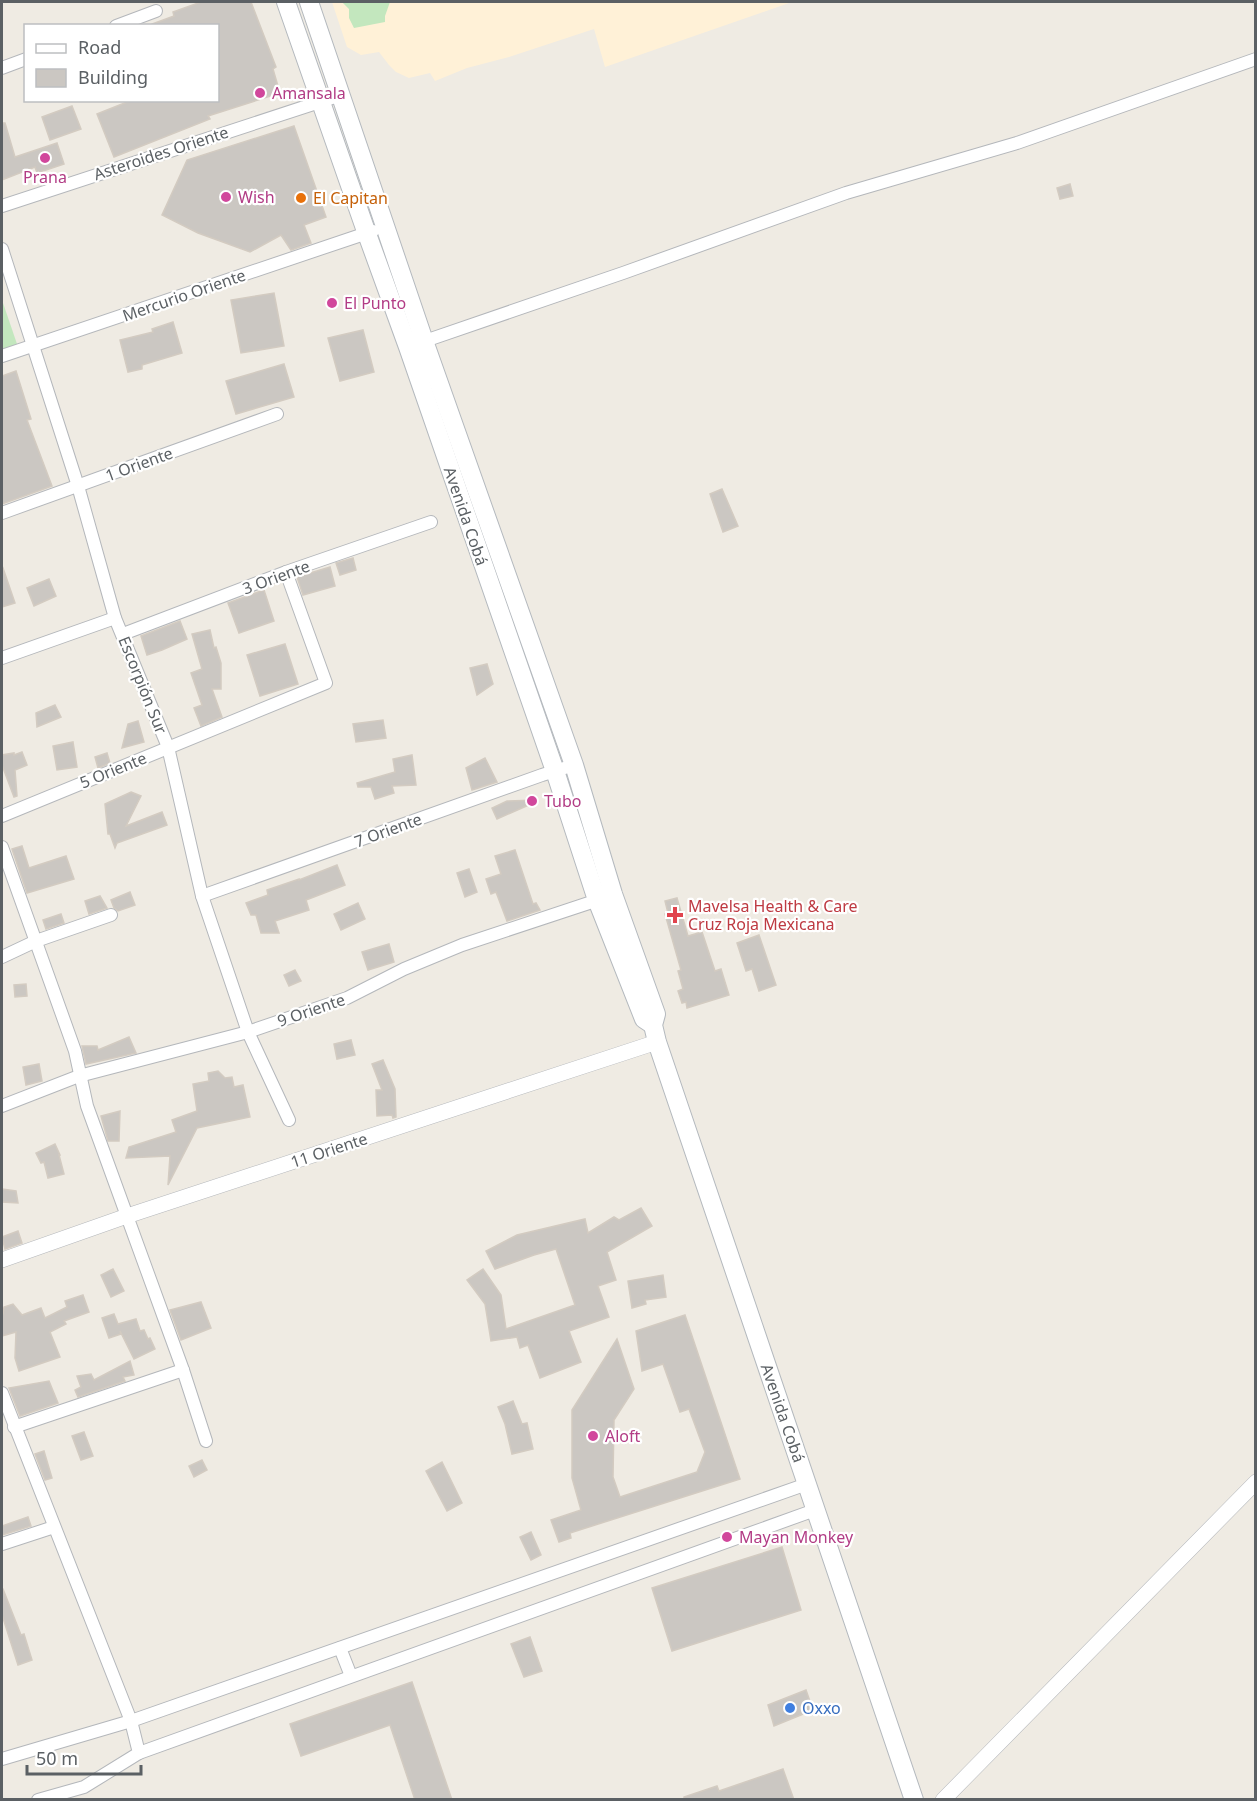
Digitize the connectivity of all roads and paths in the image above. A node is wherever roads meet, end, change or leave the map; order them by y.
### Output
1 (286, 2) edge
2 (309, 2) edge
3 (156, 11) dead end
4 (121, 24) edge
5 (1256, 59) edge
6 (24, 60) edge
7 (2, 68) edge
8 (340, 95) junction
9 (321, 101) junction
10 (2, 206) edge
11 (386, 227) junction
12 (367, 234) junction
13 (2, 249) edge
14 (416, 344) junction
15 (33, 346) junction
16 (2, 356) edge
17 (277, 414) dead end
18 (78, 486) junction
19 (2, 513) edge
20 (431, 522) dead end
21 (286, 572) junction
22 (115, 618) junction
23 (123, 634) junction
24 (2, 658) edge
25 (168, 747) junction
26 (574, 765) junction
27 (555, 771) junction
28 (2, 816) edge
29 (2, 847) edge
30 (202, 896) junction
31 (605, 897) junction
32 (111, 915) dead end
33 (36, 941) junction
34 (2, 957) edge
35 (248, 1032) junction
36 (655, 1034) junction
37 (80, 1076) junction
38 (2, 1106) edge
39 (289, 1119) dead end
40 (127, 1216) junction
41 (2, 1260) edge
42 (183, 1370) junction
43 (2, 1393) edge
44 (14, 1427) junction
45 (206, 1441) dead end
46 (1256, 1482) edge
47 (807, 1484) junction
48 (815, 1510) junction
49 (54, 1527) junction
50 (2, 1544) edge
51 (340, 1648) junction
52 (351, 1676) junction
53 (131, 1721) junction
54 (139, 1753) junction
55 (2, 1758) edge
56 (911, 1796) edge
57 (38, 1800) edge
58 (943, 1800) edge

1 - 9 main road, Avenida Cobá
2 - 8 main road, Avenida Cobá
3 - 4 street
5 - 14 street
6 - 7 street
8 - 9 street, Asteroides Oriente
8 - 11 main road, Avenida Cobá
9 - 10 street, Asteroides Oriente
9 - 12 main road, Avenida Cobá
11 - 12 street, Mercurio Oriente
11 - 14 main road, Avenida Cobá
12 - 14 main road, Avenida Cobá
12 - 15 street, Mercurio Oriente
13 - 15 street, Escorpión Sur
14 - 26 main road, Avenida Cobá
14 - 27 main road, Avenida Cobá
15 - 16 street, Mercurio Oriente
15 - 18 street, Escorpión Sur
17 - 18 street, 1 Oriente
18 - 19 street, 1 Oriente
18 - 22 street, Escorpión Sur
20 - 21 street, 3 Oriente
21 - 23 street, 3 Oriente
21 - 25 street, 5 Oriente
22 - 23 street, Escorpión Sur
22 - 24 street
23 - 25 street, Escorpión Sur
25 - 28 street, 5 Oriente
25 - 30 street, Escorpión Sur
26 - 27 street, 7 Oriente
26 - 31 main road, Avenida Cobá
27 - 30 street, 7 Oriente
27 - 31 main road, Avenida Cobá
29 - 33 street
30 - 35 street, Escorpión Sur
31 - 35 street, 9 Oriente
31 - 36 main road, Avenida Cobá
32 - 33 street
33 - 34 street
33 - 37 street
35 - 37 street, 9 Oriente
35 - 39 street, Escorpión Sur
36 - 40 street, 11 Oriente
36 - 47 main road, Avenida Cobá
37 - 38 street, 9 Oriente
37 - 40 street
40 - 41 street, 11 Oriente
40 - 42 street
42 - 44 street
42 - 45 street
43 - 44 street
44 - 49 street
46 - 58 street
47 - 48 main road, Avenida Cobá
47 - 51 street
48 - 52 street
48 - 56 main road, Avenida Cobá
49 - 50 street
49 - 53 street
51 - 52 street
51 - 53 street
52 - 54 street
53 - 54 street
53 - 55 street
54 - 57 street

